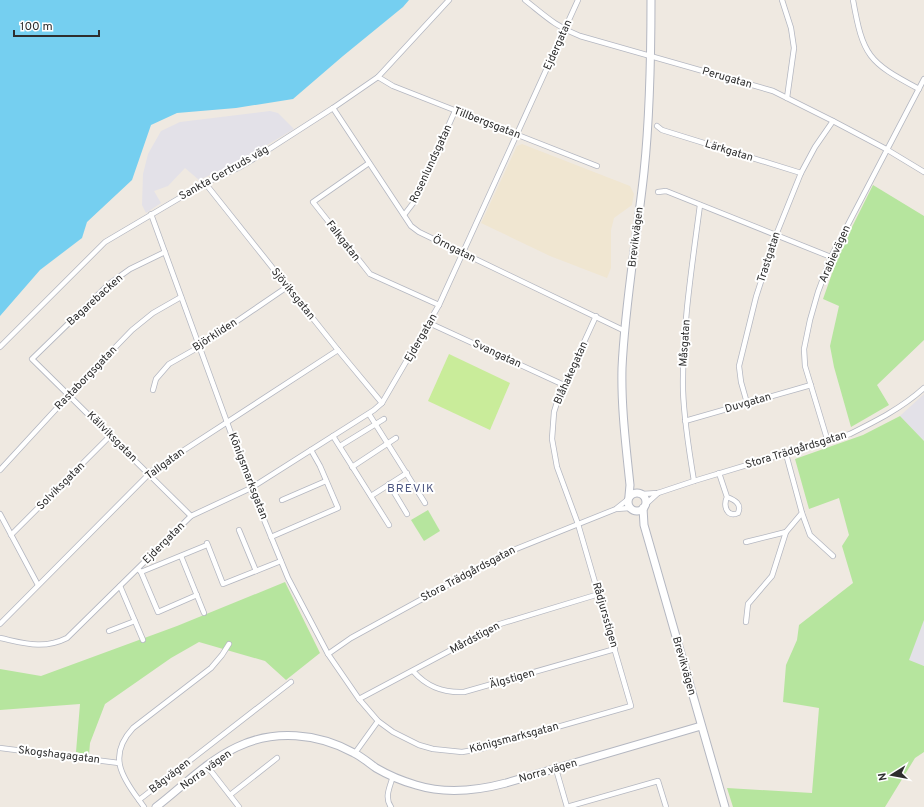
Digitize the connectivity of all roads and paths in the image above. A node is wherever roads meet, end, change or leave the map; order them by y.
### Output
1 (449, 0) edge
2 (525, 0) edge
3 (578, 0) edge
4 (651, 0) edge
5 (782, 0) edge
6 (853, 0) edge
7 (565, 30) junction
8 (651, 56) junction
9 (378, 77) junction
10 (924, 78) edge
11 (919, 89) junction
12 (787, 98) junction
13 (333, 108) junction
14 (456, 111) junction
15 (833, 120) junction
16 (657, 126) dead end
17 (518, 135) junction
18 (886, 149) junction
19 (369, 163) junction
20 (597, 166) dead end
21 (924, 172) edge
22 (801, 173) junction
23 (205, 183) junction
24 (658, 192) dead end
25 (700, 205) junction
26 (151, 214) junction
27 (404, 215) junction
28 (776, 235) junction
29 (165, 252) junction
30 (464, 254) junction
31 (831, 257) junction
32 (287, 286) junction
33 (182, 297) junction
34 (440, 305) junction
35 (596, 316) junction
36 (429, 322) junction
37 (625, 331) junction
38 (0, 347) edge
39 (199, 347) junction
40 (338, 350) junction
41 (32, 359) joint
42 (564, 385) junction
43 (810, 385) junction
44 (924, 388) edge
45 (153, 390) dead end
46 (69, 395) junction
47 (382, 403) junction
48 (747, 403) junction
49 (369, 414) junction
50 (384, 419) dead end
51 (685, 421) junction
52 (226, 422) junction
53 (376, 424) junction
54 (110, 436) junction
55 (333, 436) junction
56 (396, 438) dead end
57 (828, 442) junction
58 (388, 443) junction
59 (340, 446) junction
60 (311, 450) junction
61 (786, 454) junction
62 (352, 466) junction
63 (0, 470) edge
64 (407, 473) junction
65 (628, 473) junction
66 (719, 473) junction
67 (149, 474) junction
68 (326, 481) junction
69 (694, 481) junction
70 (389, 484) junction
71 (251, 488) junction
72 (658, 493) junction
73 (642, 494) junction
74 (371, 496) junction
75 (727, 497) dead end
76 (282, 500) dead end
77 (425, 503) dead end
78 (630, 504) junction
79 (644, 506) junction
80 (802, 513) junction
81 (0, 514) edge
82 (407, 514) dead end
83 (191, 516) junction
84 (578, 524) junction
85 (389, 525) dead end
86 (644, 525) junction
87 (239, 530) dead end
88 (786, 532) junction
89 (11, 536) junction
90 (271, 537) junction
91 (746, 542) dead end
92 (181, 556) junction
93 (833, 556) dead end
94 (281, 561) junction
95 (140, 570) junction
96 (256, 571) junction
97 (38, 585) junction
98 (120, 586) junction
99 (599, 594) junction
100 (197, 595) junction
101 (204, 613) dead end
102 (135, 621) junction
103 (746, 622) dead end
104 (0, 624) edge
105 (109, 631) dead end
106 (0, 638) edge
107 (143, 640) dead end
108 (229, 644) dead end
109 (615, 650) junction
110 (328, 654) junction
111 (413, 671) junction
112 (291, 682) dead end
113 (359, 699) junction
114 (631, 706) joint
115 (378, 721) junction
116 (701, 726) junction
117 (0, 748) edge
118 (354, 753) junction
119 (277, 758) dead end
120 (119, 763) junction
121 (207, 766) junction
122 (556, 769) junction
123 (393, 776) junction
124 (230, 795) junction
125 (139, 800) junction
126 (144, 807) edge
127 (156, 807) edge
128 (239, 807) edge
129 (390, 807) edge
130 (567, 807) edge
131 (666, 807) edge
132 (725, 807) edge

1 - 9 street, Sankta Gertruds väg
2 - 7 street, Perugatan
3 - 7 street, Ejdergatan
4 - 8 street, Brevikvägen
5 - 12 street
6 - 11 street
7 - 8 street, Perugatan
7 - 17 street, Ejdergatan
8 - 12 street, Perugatan
8 - 37 street, Brevikvägen
9 - 13 street, Sankta Gertruds väg
9 - 14 street, Tillbergsgatan
10 - 11 street, Arabievägen
11 - 18 street, Arabievägen
12 - 15 street, Perugatan
13 - 19 street, Örngatan
13 - 23 street, Sankta Gertruds väg
14 - 17 street, Tillbergsgatan
14 - 27 street, Rosenlundsgatan
15 - 18 street, Perugatan
15 - 22 street, Trastgatan
16 - 22 street, Lärkgatan
17 - 20 street, Tillbergsgatan
17 - 30 street, Ejdergatan
18 - 21 street, Perugatan
18 - 31 street, Arabievägen
19 - 27 street, Örngatan
19 - 34 street, Falkgatan
22 - 28 street, Trastgatan
23 - 26 street, Sankta Gertruds väg
23 - 32 street, Sjöviksgatan
24 - 25 street
25 - 28 street
25 - 51 street, Måsgatan
26 - 29 street, Königsmarksgatan
26 - 38 street, Sankta Gertruds väg
27 - 30 street, Örngatan
28 - 31 street
28 - 48 street, Trastgatan
29 - 33 street, Königsmarksgatan
29 - 41 street, Bagarebacken
30 - 34 street, Ejdergatan
30 - 35 street, Örngatan
31 - 43 street, Arabievägen
32 - 39 street, Björkliden
32 - 40 street, Sjöviksgatan
33 - 39 street, Königsmarksgatan
33 - 46 street, Rastaborgsgatan
34 - 36 street, Ejdergatan
35 - 37 street, Örngatan
35 - 42 street, Blåhakegatan
36 - 42 street, Svangatan
36 - 47 street, Ejdergatan
37 - 65 street, Brevikvägen
39 - 45 street, Björkliden
39 - 52 street, Königsmarksgatan
40 - 47 street, Sjöviksgatan
40 - 52 street, Tallgatan
41 - 46 street, Källviksgatan
42 - 84 street, Blåhakegatan
43 - 48 street, Duvgatan
43 - 57 street, Arabievägen
44 - 57 street, Stora Trädgårdsgatan
46 - 54 street, Källviksgatan
46 - 63 street, Rastaborgsgatan
47 - 49 street, Ejdergatan
48 - 51 street, Duvgatan
49 - 53 street
49 - 55 street, Ejdergatan
50 - 53 street
51 - 69 street, Måsgatan
52 - 67 street, Tallgatan
52 - 71 street, Königsmarksgatan
53 - 58 street
53 - 59 street
54 - 67 street, Källviksgatan
54 - 89 street, Solviksgatan
55 - 59 street
55 - 60 street, Ejdergatan
56 - 58 street
57 - 61 street, Stora Trädgårdsgatan
58 - 62 street
58 - 64 street
59 - 62 street
60 - 68 street
60 - 71 street, Ejdergatan
61 - 66 street, Stora Trädgårdsgatan
61 - 80 street
62 - 74 street
64 - 70 street
64 - 77 street
65 - 73 street, Brevikvägen
65 - 78 street, Brevikvägen
66 - 69 street, Stora Trädgårdsgatan
66 - 75 street
67 - 83 street, Källviksgatan
67 - 97 street, Tallgatan
68 - 76 street
68 - 90 street
69 - 72 street, Stora Trädgårdsgatan
70 - 74 street
70 - 82 street
71 - 83 street, Ejdergatan
71 - 90 street, Königsmarksgatan
72 - 73 street, Stora Trädgårdsgatan
72 - 79 street, Stora Trädgårdsgatan
73 - 78 street
73 - 79 street
74 - 85 street
78 - 79 street
78 - 84 street, Stora Trädgårdsgatan
78 - 86 street, Brevikvägen
79 - 86 street, Brevikvägen
80 - 88 street
80 - 93 street
81 - 89 street
83 - 95 street, Ejdergatan
84 - 99 street, Rådjursstigen
84 - 110 street, Stora Trädgårdsgatan
86 - 116 street, Brevikvägen
87 - 96 street
88 - 91 street
88 - 103 street
89 - 97 street
90 - 94 street, Königsmarksgatan
92 - 95 street, Ejdergatan
92 - 96 street, Ejdergatan
92 - 100 street, Ejdergatan
94 - 96 street, Ejdergatan
94 - 110 street, Königsmarksgatan
95 - 98 street, Ejdergatan
95 - 100 street, Ejdergatan
97 - 104 street, Tallgatan
98 - 102 street
98 - 106 street, Ejdergatan
99 - 109 street, Rådjursstigen
99 - 111 street, Mårdstigen
100 - 101 street, Ejdergatan
102 - 105 street
102 - 107 street
108 - 120 street, Bågvägen
109 - 111 street, Älgstigen
109 - 114 street, Rådjursstigen
110 - 113 street, Königsmarksgatan
111 - 113 street, Mårdstigen
112 - 125 street, Bågvägen
113 - 115 street, Königsmarksgatan
114 - 115 street, Königsmarksgatan
115 - 118 street
116 - 122 street, Norra vägen
116 - 132 street, Brevikvägen
117 - 120 street, Skogshagagatan
118 - 121 street, Norra vägen
118 - 123 street, Norra vägen
119 - 124 street
120 - 125 street, Bågvägen
121 - 124 street
121 - 127 street, Norra vägen
122 - 123 street, Norra vägen
122 - 130 street
123 - 129 street
124 - 128 street
125 - 126 street
130 - 131 street

